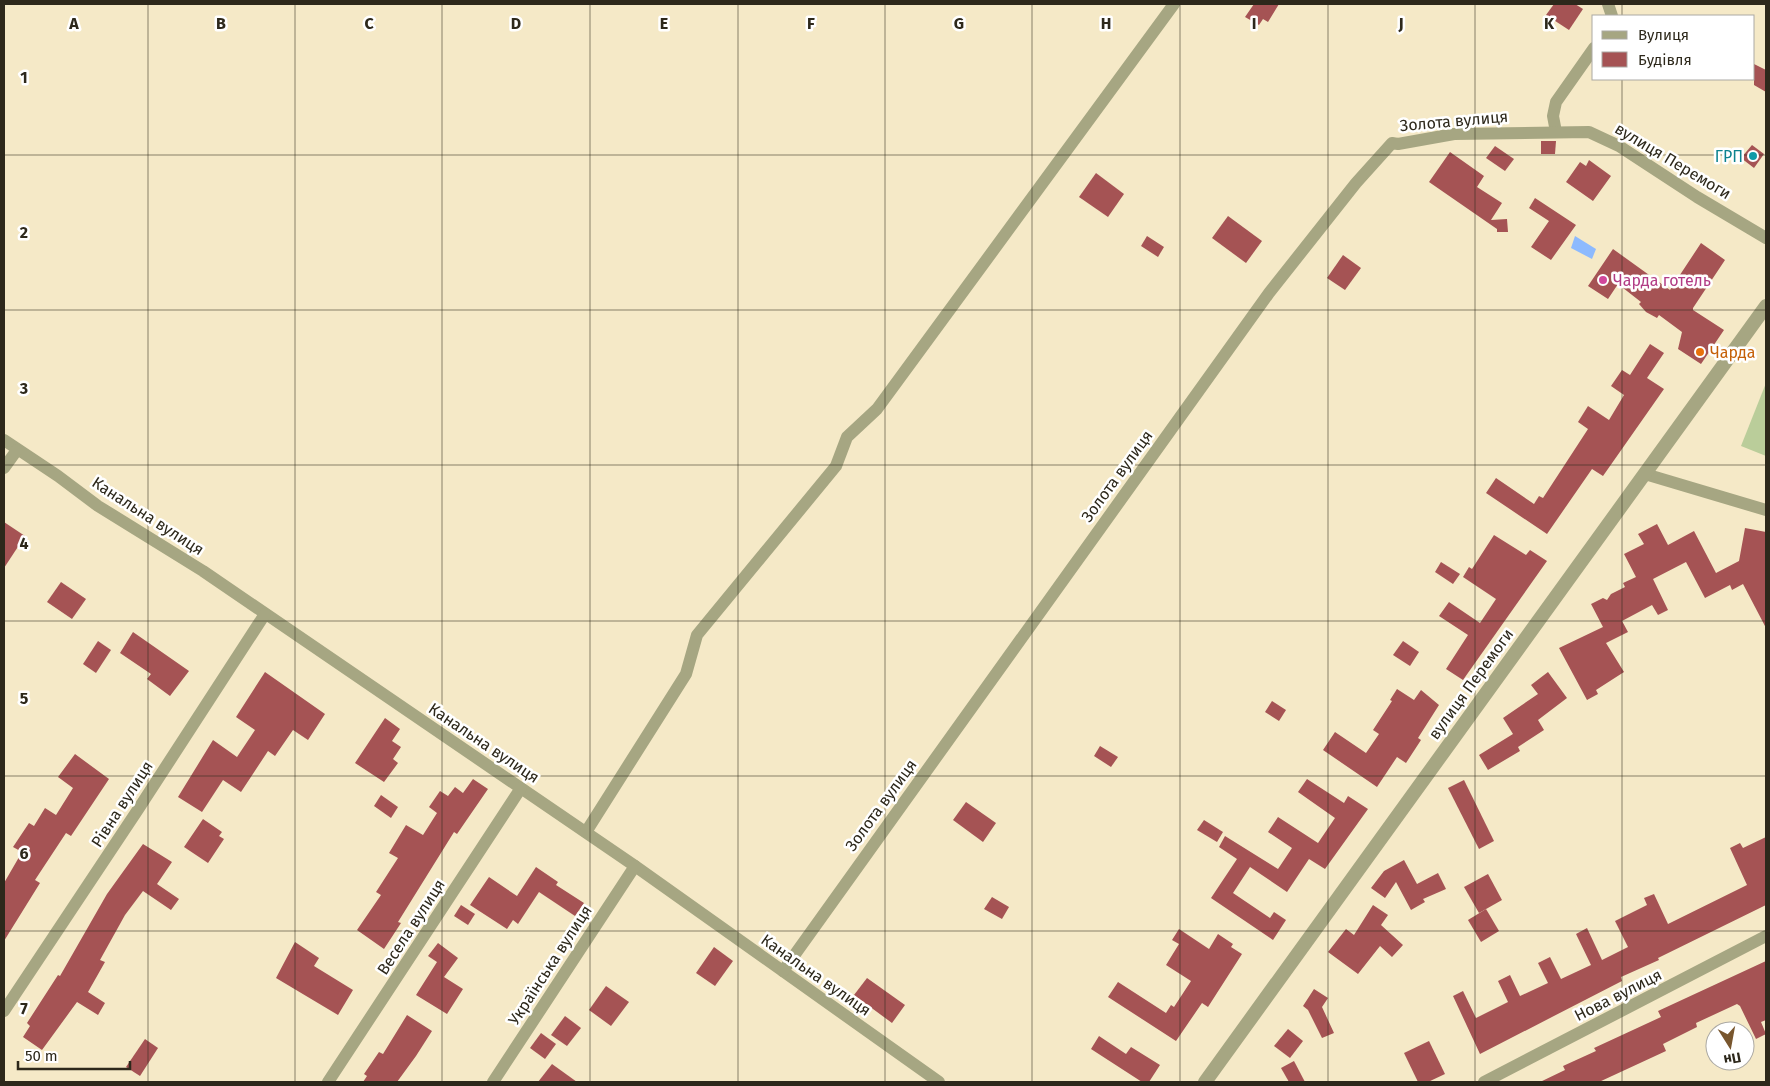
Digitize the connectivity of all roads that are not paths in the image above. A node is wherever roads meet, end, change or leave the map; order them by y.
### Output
1 (1174, 4) edge
2 (1592, 51) edge
3 (1556, 132) junction
4 (1766, 238) edge
5 (1766, 306) edge
6 (4, 440) edge
7 (17, 450) junction
8 (4, 468) edge
9 (1645, 474) junction
10 (1766, 510) edge
11 (265, 614) junction
12 (521, 788) junction
13 (586, 832) junction
14 (635, 866) junction
15 (1766, 936) edge
16 (783, 971) junction
17 (4, 1011) edge
18 (328, 1082) edge
19 (493, 1082) edge
20 (939, 1082) edge
21 (1205, 1082) edge
22 (1484, 1082) edge

1 - 13 street
2 - 3 street
3 - 4 street, вулиця Перемоги
3 - 16 street, Золота вулиця
5 - 9 street, вулиця Перемоги
6 - 7 street, Канальна вулиця
7 - 8 street
7 - 11 street, Канальна вулиця
9 - 10 street
9 - 21 street, вулиця Перемоги
11 - 12 street, Канальна вулиця
11 - 17 street, Рівна вулиця
12 - 13 street, Канальна вулиця
12 - 18 street, Весела вулиця
13 - 14 street, Канальна вулиця
14 - 16 street, Канальна вулиця
14 - 19 street, Українська вулиця
15 - 22 street, Нова вулиця
16 - 20 street, Канальна вулиця

